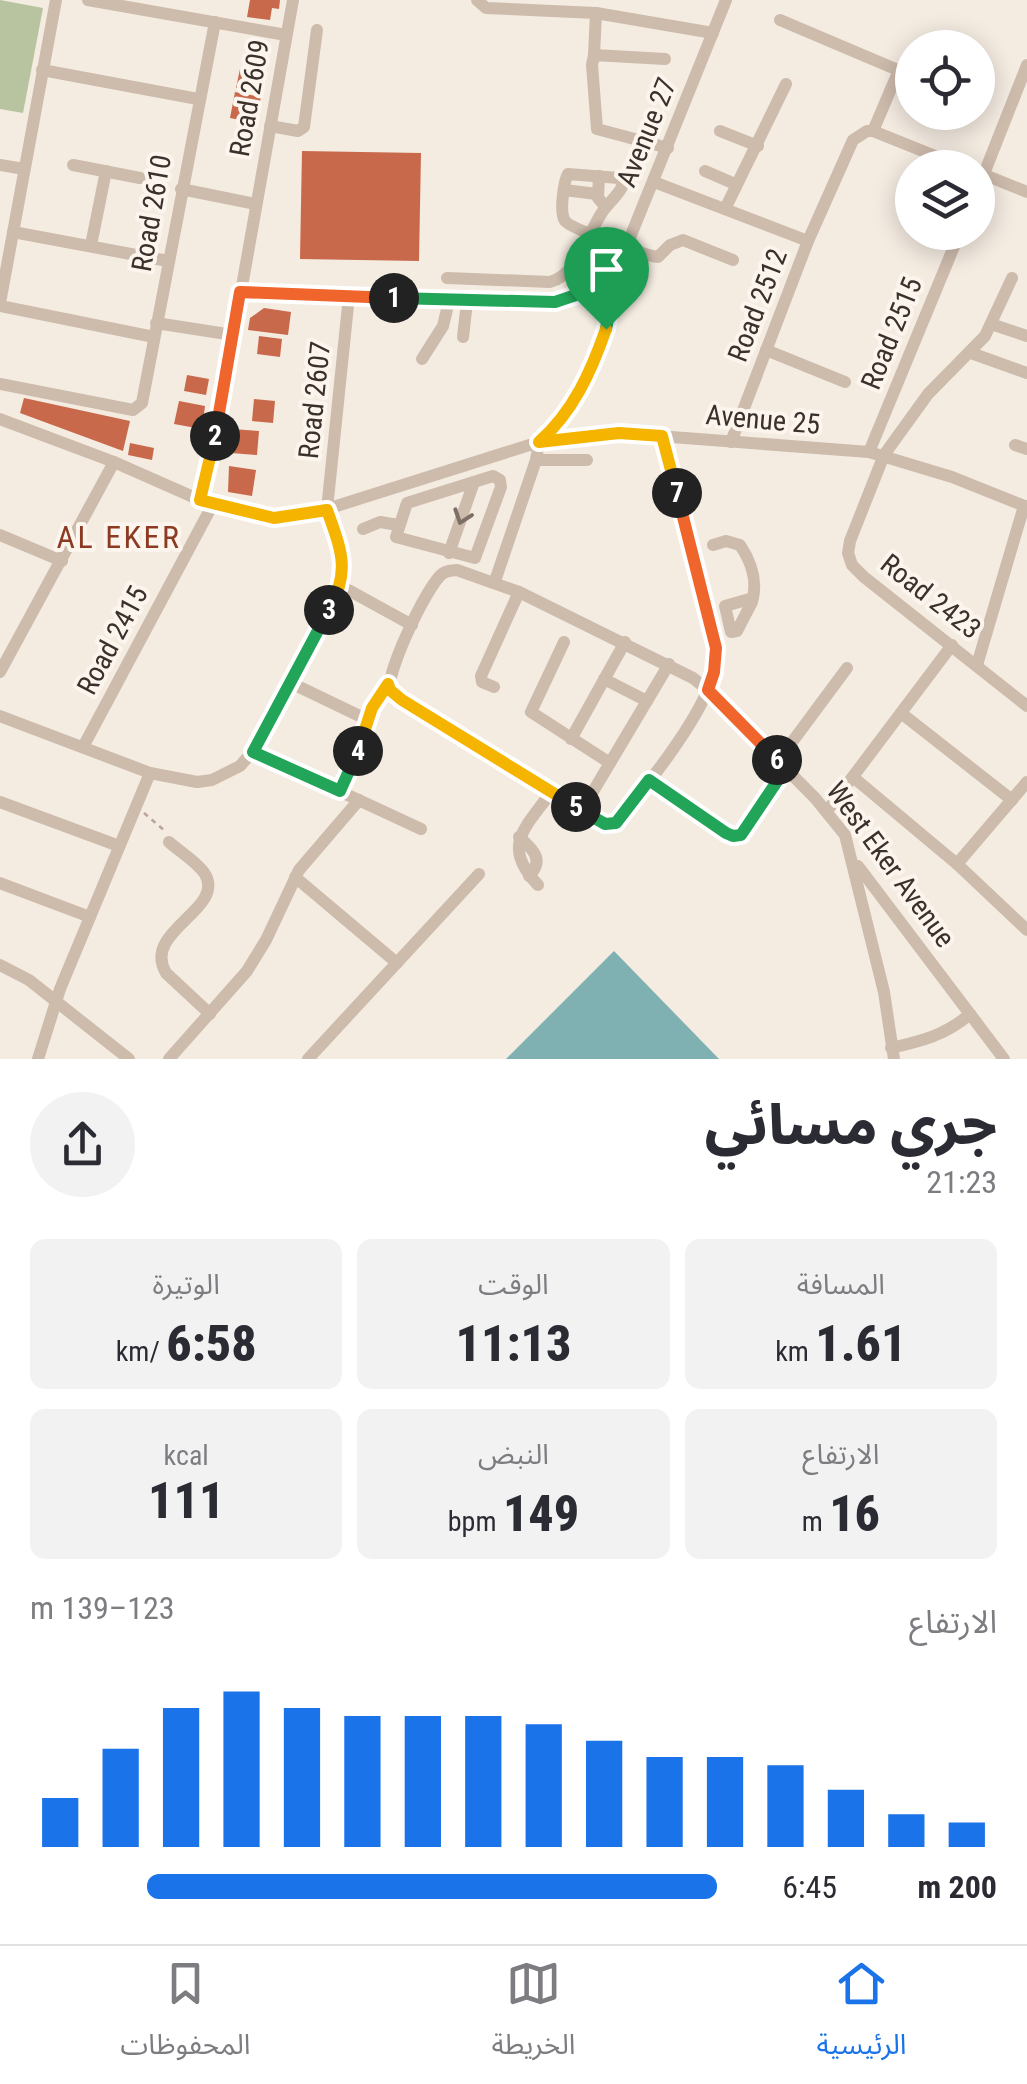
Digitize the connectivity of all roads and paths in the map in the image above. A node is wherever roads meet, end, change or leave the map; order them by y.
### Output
1 (56, 0) edge
2 (88, 0) edge
3 (293, 0) edge
4 (477, 0) edge
5 (726, 0) edge
6 (151, 5) edge
7 (596, 12) junction
8 (780, 20) dead end
9 (215, 22) junction
10 (317, 30) dead end
11 (713, 33) junction
12 (286, 35) junction
13 (594, 55) junction
14 (665, 59) dead end
15 (1027, 65) edge
16 (895, 69) edge
17 (42, 70) junction
18 (895, 77) edge
19 (786, 84) dead end
20 (198, 99) junction
21 (270, 126) junction
22 (720, 131) dead end
23 (872, 132) junction
24 (758, 146) junction
25 (668, 148) junction
26 (918, 150) edge
27 (990, 150) edge
28 (0, 165) edge
29 (73, 165) dead end
30 (24, 169) junction
31 (106, 171) junction
32 (705, 171) dead end
33 (599, 176) junction
34 (140, 178) dead end
35 (995, 180) edge
36 (654, 182) junction
37 (735, 184) junction
38 (181, 189) junction
39 (564, 190) junction
40 (1027, 192) edge
41 (601, 200) junction
42 (256, 204) junction
43 (725, 209) junction
44 (12, 232) junction
45 (592, 234) junction
46 (808, 241) junction
47 (91, 245) junction
48 (626, 248) junction
49 (953, 250) edge
50 (733, 260) dead end
51 (168, 261) junction
52 (619, 265) junction
53 (447, 278) dead end
54 (1012, 278) dead end
55 (240, 292) junction
56 (349, 296) junction
57 (448, 301) junction
58 (467, 302) junction
59 (0, 305) edge
60 (991, 324) junction
61 (155, 330) junction
62 (233, 335) junction
63 (1027, 336) edge
64 (463, 338) dead end
65 (766, 350) junction
66 (970, 352) junction
67 (422, 359) dead end
68 (1027, 373) edge
69 (845, 382) dead end
70 (0, 384) edge
71 (0, 418) edge
72 (662, 436) junction
73 (539, 442) junction
74 (731, 442) junction
75 (876, 454) junction
76 (536, 460) junction
77 (586, 460) dead end
78 (114, 462) junction
79 (474, 482) junction
80 (206, 502) junction
81 (1026, 507) edge
82 (327, 510) junction
83 (494, 510) junction
84 (398, 525) junction
85 (488, 527) junction
86 (514, 527) junction
87 (363, 528) dead end
88 (0, 536) edge
89 (713, 545) dead end
90 (449, 553) junction
91 (62, 561) junction
92 (496, 582) junction
93 (341, 586) junction
94 (519, 592) junction
95 (753, 598) junction
96 (725, 614) junction
97 (709, 618) junction
98 (412, 625) junction
99 (564, 642) dead end
100 (625, 642) junction
101 (952, 645) junction
102 (669, 664) junction
103 (977, 665) junction
104 (847, 668) dead end
105 (0, 672) edge
106 (604, 678) junction
107 (290, 683) junction
108 (388, 684) junction
109 (494, 687) dead end
110 (708, 690) junction
111 (647, 701) junction
112 (1027, 706) edge
113 (901, 712) junction
114 (368, 720) junction
115 (2, 722) edge
116 (571, 738) junction
117 (83, 747) junction
118 (253, 752) junction
119 (610, 763) junction
120 (782, 764) junction
121 (150, 773) junction
122 (853, 777) junction
123 (649, 780) junction
124 (1027, 782) edge
125 (340, 791) junction
126 (551, 792) junction
127 (359, 800) junction
128 (1012, 800) junction
129 (0, 802) edge
130 (136, 806) junction
131 (582, 810) junction
132 (827, 812) junction
133 (421, 829) dead end
134 (170, 842) joint
135 (120, 846) junction
136 (853, 860) junction
137 (957, 864) junction
138 (479, 874) dead end
139 (295, 877) junction
140 (534, 880) dead end
141 (0, 883) edge
142 (90, 917) junction
143 (1024, 920) edge
144 (397, 963) junction
145 (0, 966) edge
146 (57, 1002) junction
147 (210, 1014) junction
148 (970, 1014) junction
149 (893, 1054) edge
150 (38, 1059) edge
151 (129, 1059) edge
152 (169, 1059) edge
153 (308, 1059) edge
154 (1004, 1059) edge

1 - 17 street
2 - 6 street
3 - 12 street, Road 2609
4 - 7 street
5 - 11 street, Avenue 27
6 - 9 street
7 - 11 street
7 - 13 street
8 - 16 street
9 - 12 street
9 - 20 street, Road 2610
10 - 21 street
11 - 25 street, Avenue 27
12 - 21 street, Road 2609
13 - 14 street
13 - 25 street
15 - 27 street
17 - 20 street
17 - 30 street
18 - 23 street
19 - 24 street
20 - 38 street, Road 2610
21 - 42 street, Road 2609
22 - 24 street
23 - 26 street
23 - 46 street, Road 2512
24 - 37 street
25 - 36 street, Avenue 27
28 - 30 street
29 - 31 street
30 - 44 street
31 - 34 street
31 - 47 street
32 - 37 street
33 - 39 street
33 - 41 street
33 - 41 street
35 - 40 street
36 - 43 street, Road 2512
36 - 48 street, Avenue 27
37 - 43 street
38 - 42 street
38 - 51 street, Road 2610
39 - 41 street
39 - 45 street
41 - 45 street
42 - 55 street, Road 2609
43 - 46 street, Road 2512
44 - 47 street
44 - 59 street
45 - 48 street
45 - 53 street
46 - 65 street, Road 2512
47 - 51 street
48 - 50 street
48 - 52 street, Avenue 27
49 - 75 street, Road 2515
51 - 61 street, Road 2610
52 - 58 street
52 - 73 street, Avenue 27
54 - 60 street
55 - 56 street
55 - 62 street, Road 2609
56 - 57 street
56 - 82 street, Road 2607
57 - 58 street
57 - 67 street
58 - 64 street
59 - 61 street
60 - 63 street
60 - 66 street
61 - 62 street
61 - 70 street, Road 2610
62 - 80 street, Road 2609
65 - 69 street
65 - 74 street, Road 2512
66 - 68 street
66 - 75 street
71 - 78 street
72 - 73 street, Avenue 25
72 - 74 street, Avenue 25
72 - 97 street
73 - 76 street
73 - 82 street, Avenue 25
74 - 75 street, Avenue 25
75 - 81 street, Avenue 25
75 - 101 street, Road 2423
76 - 77 street
76 - 86 street
78 - 80 street
78 - 91 street
79 - 83 street
79 - 84 street
79 -> 90 street
80 - 82 street, Avenue 25
80 - 117 street, Road 2415
81 - 103 street, Road 2423
82 - 93 street
83 - 85 street
83 - 86 street
84 - 87 street
84 - 90 street
85 - 86 street
85 - 90 street
86 - 92 street
88 - 91 street
89 - 95 street
91 - 105 street
92 - 94 street, West Eker Avenue
92 - 98 street, West Eker Avenue
93 - 98 street
93 - 107 street
94 - 100 street, West Eker Avenue
94 - 109 street
95 - 96 street
95 - 96 street
96 - 97 street
97 - 110 street
98 - 108 street
99 - 116 street
100 - 102 street, West Eker Avenue
100 - 106 street
101 - 103 street, Road 2423
101 - 113 street
102 - 110 street, West Eker Avenue
102 - 111 street
103 - 112 street, Road 2423
104 - 120 street
106 - 111 street
106 - 116 street
107 - 114 street
107 - 118 street
108 - 114 street
108 - 126 street
110 - 120 street, West Eker Avenue
110 - 123 street
111 - 119 street
113 - 122 street
113 - 128 street
114 - 125 street
115 - 117 street
116 - 119 street
117 - 121 street
118 - 121 street
118 - 125 street
119 - 131 street
120 - 123 street
120 - 132 street, West Eker Avenue
121 - 130 street
122 - 132 street
122 - 137 street
123 - 131 street
124 - 128 street
125 - 127 street
126 - 131 street
126 - 140 street
127 - 133 street
127 - 139 street
128 - 137 street
129 - 135 street
130 - 134 path
130 - 135 street
132 - 136 street, West Eker Avenue
134 - 147 street
135 - 142 street
136 - 148 street, West Eker Avenue
136 - 149 street
137 - 143 street
138 - 144 street
139 - 144 street
139 - 147 street
141 - 142 street
142 - 146 street
144 - 153 street
145 - 146 street
146 - 150 street
146 - 151 street
147 - 152 street
148 - 149 street
148 - 154 street, West Eker Avenue

